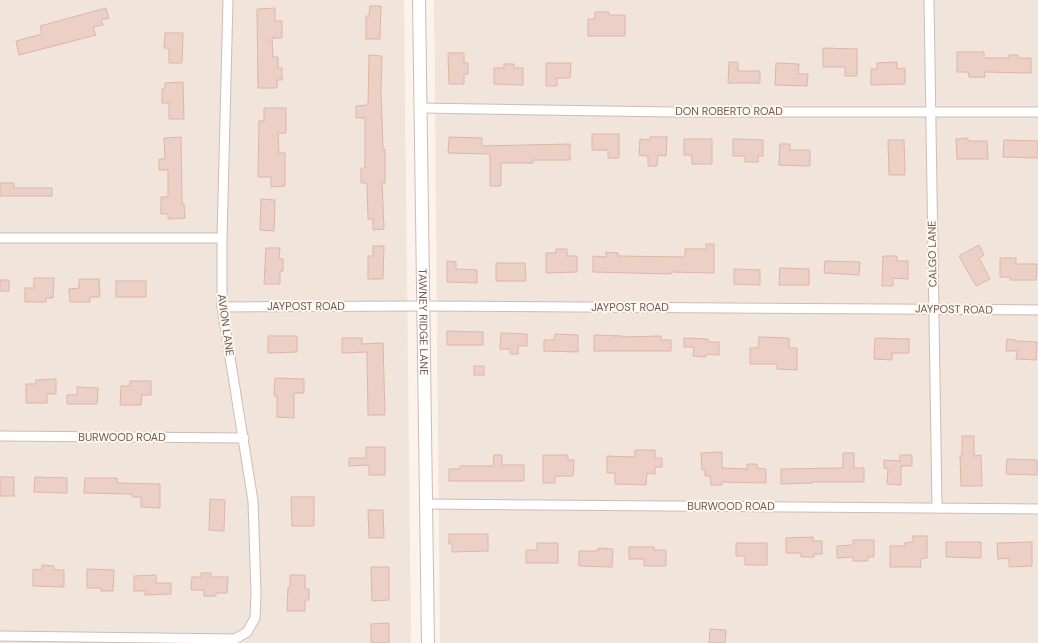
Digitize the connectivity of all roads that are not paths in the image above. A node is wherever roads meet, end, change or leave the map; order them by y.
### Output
1 (228, 0) edge
2 (419, 0) edge
3 (929, 0) edge
4 (421, 108) junction
5 (931, 111) junction
6 (1038, 112) edge
7 (0, 238) edge
8 (222, 238) junction
9 (423, 306) junction
10 (222, 307) junction
11 (933, 309) junction
12 (1038, 310) edge
13 (0, 436) edge
14 (244, 438) junction
15 (425, 504) junction
16 (937, 507) junction
17 (1038, 509) edge
18 (0, 636) edge
19 (428, 643) edge

1 - 8 street, AVION LANE
2 - 4 street, TAWNEY RIDGE LANE
3 - 5 street, CALGO LANE
4 - 5 street, DON ROBERTO ROAD
4 - 9 street, TAWNEY RIDGE LANE
5 - 6 street, DON ROBERTO ROAD
5 - 11 street, CALGO LANE
7 - 8 street
8 - 10 street, AVION LANE
9 - 10 street, JAYPOST ROAD
9 - 11 street, JAYPOST ROAD
9 - 15 street, TAWNEY RIDGE LANE
10 - 14 street, AVION LANE
11 - 12 street, JAYPOST ROAD
11 - 16 street, CALGO LANE
13 - 14 street, BURWOOD ROAD
14 - 18 street, AVION LANE
15 - 16 street, BURWOOD ROAD
15 - 19 street, TAWNEY RIDGE LANE
16 - 17 street, BURWOOD ROAD

